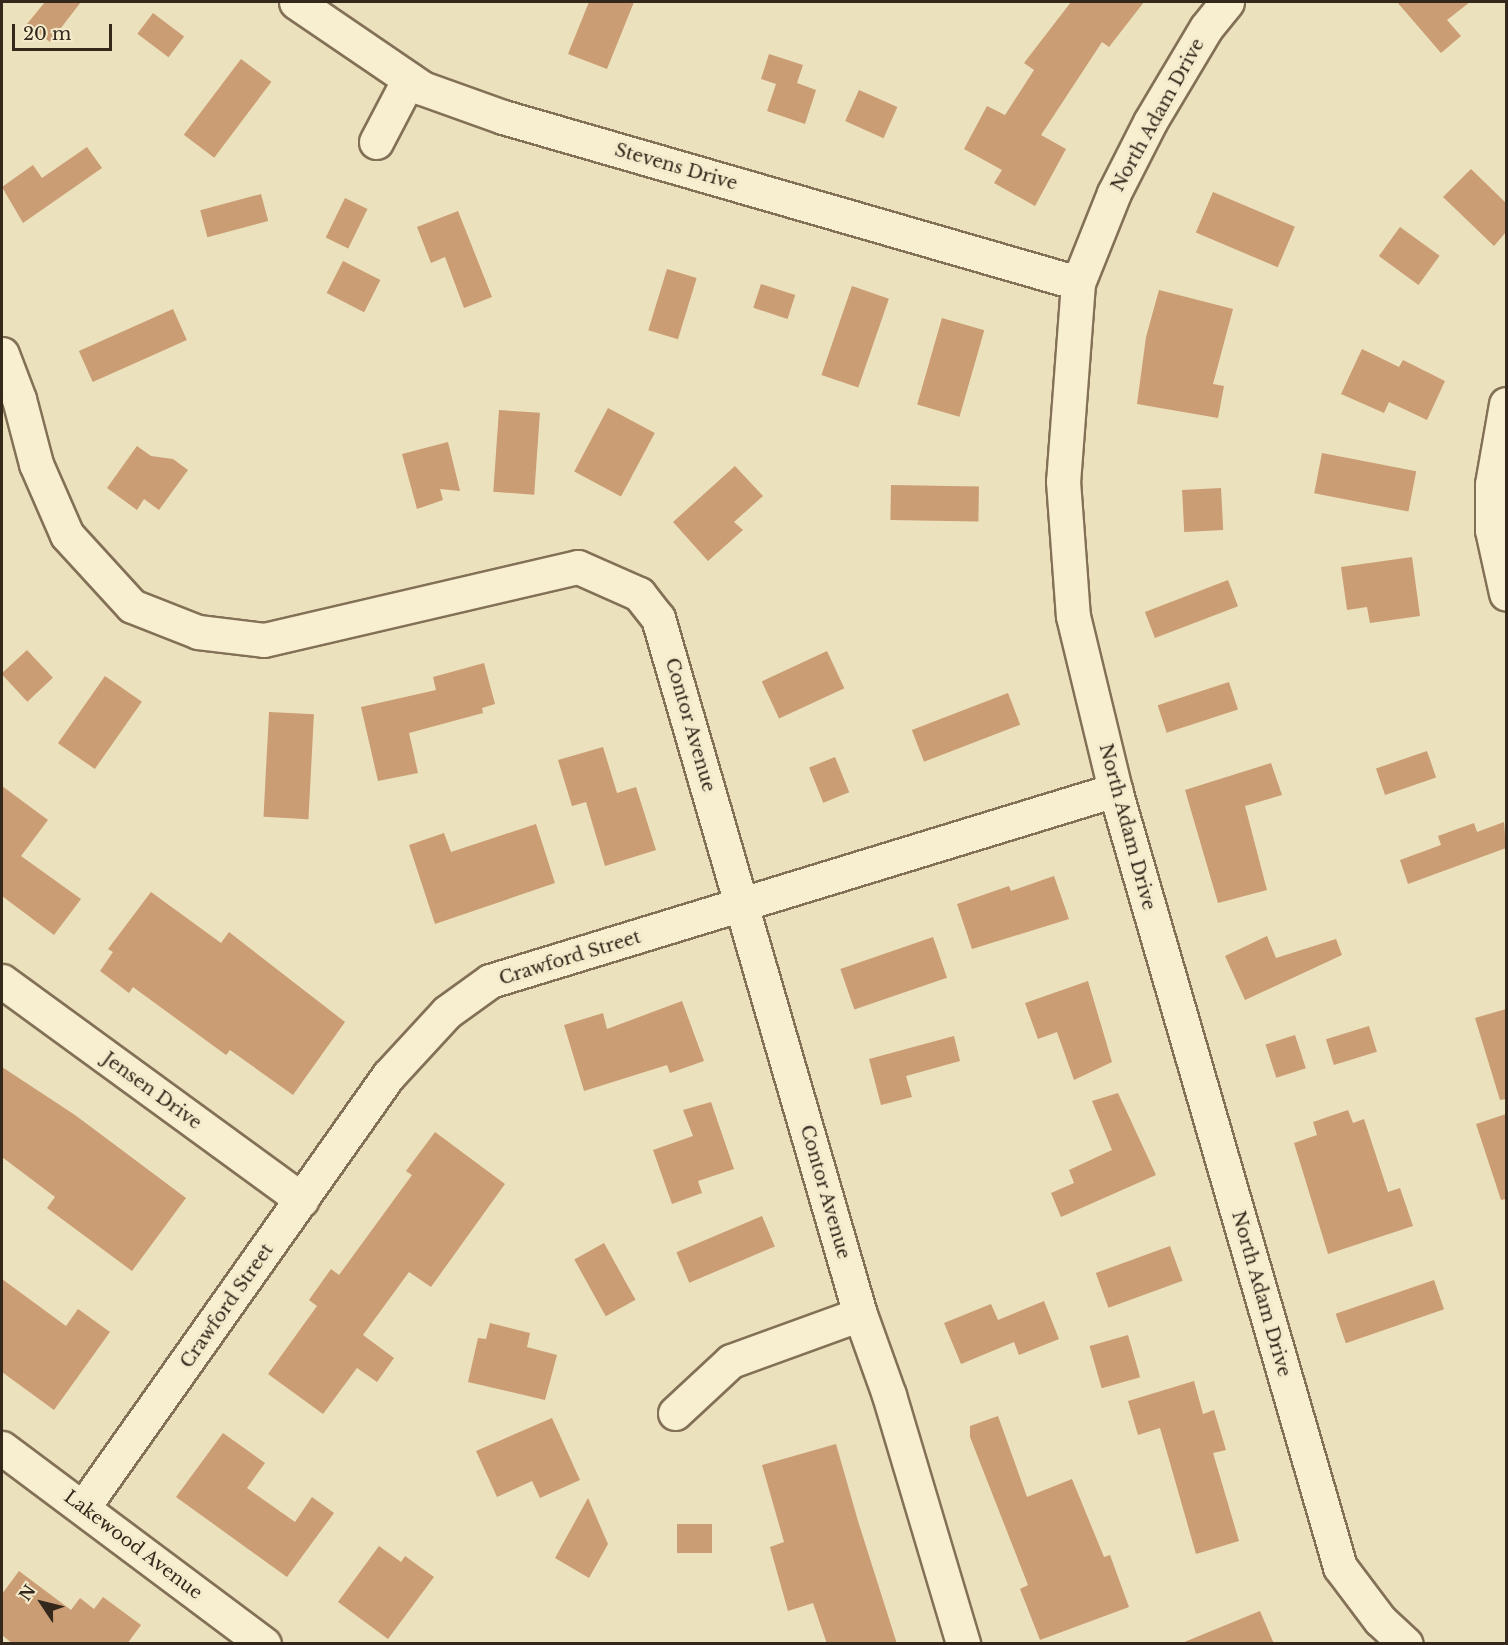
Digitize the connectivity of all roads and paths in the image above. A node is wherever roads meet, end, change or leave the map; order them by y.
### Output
1 (296, 2) edge
2 (1227, 2) edge
3 (409, 79) junction
4 (376, 142) dead end
5 (1078, 283) junction
6 (2, 354) edge
7 (1506, 404) edge
8 (1506, 593) edge
9 (1115, 790) junction
10 (742, 907) junction
11 (2, 981) edge
12 (302, 1200) junction
13 (860, 1314) junction
14 (675, 1413) dead end
15 (2, 1448) edge
16 (84, 1506) junction
17 (264, 1644) edge
18 (963, 1644) edge
19 (1406, 1644) edge

1 - 3 street, Stevens Drive
2 - 5 street, North Adam Drive
3 - 4 street
3 - 5 street, Stevens Drive
5 - 9 street, North Adam Drive
6 - 10 street, Contor Avenue
7 - 8 street
9 - 10 street, Crawford Street
9 - 19 street, North Adam Drive
10 - 12 street, Crawford Street
10 - 13 street, Contor Avenue
11 - 12 street, Jensen Drive
12 - 16 street, Crawford Street
13 - 14 street
13 - 18 street, Contor Avenue
15 - 16 street, Lakewood Avenue
16 - 17 street, Lakewood Avenue

